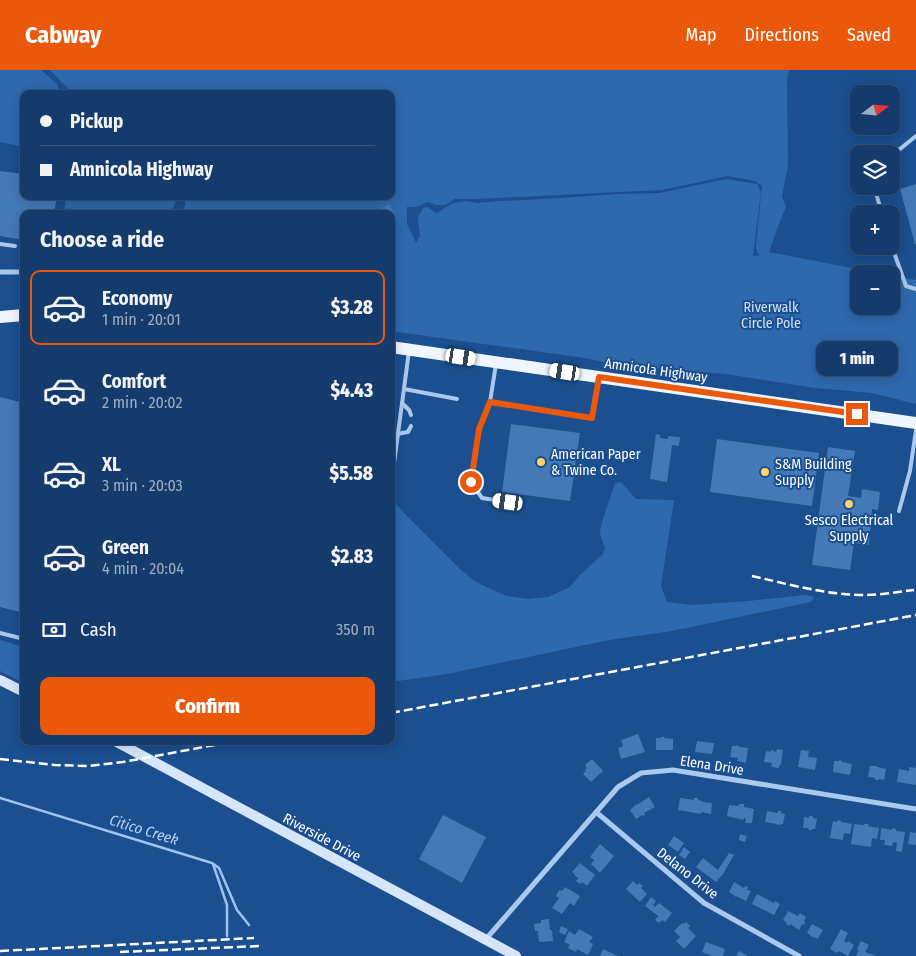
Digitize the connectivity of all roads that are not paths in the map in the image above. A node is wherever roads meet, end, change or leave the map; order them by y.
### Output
1 (916, 136) edge
2 (900, 148) edge
3 (0, 244) edge
4 (15, 246) dead end
5 (895, 255) edge
6 (0, 272) edge
7 (20, 272) edge
8 (916, 288) edge
9 (20, 315) edge
10 (0, 317) edge
11 (395, 347) edge
12 (409, 349) junction
13 (496, 362) junction
14 (599, 377) junction
15 (404, 389) junction
16 (456, 399) dead end
17 (490, 402) junction
18 (402, 403) junction
19 (411, 415) dead end
20 (916, 423) edge
21 (410, 426) dead end
22 (916, 430) edge
23 (397, 434) junction
24 (395, 440) edge
25 (508, 502) dead end
26 (899, 510) dead end
27 (0, 632) edge
28 (20, 638) edge
29 (0, 680) edge
30 (20, 690) edge
31 (122, 745) edge
32 (916, 809) edge
33 (596, 812) junction
34 (485, 940) junction
35 (516, 956) edge
36 (799, 956) edge

1 - 2 lane
3 - 4 lane
5 - 8 lane
6 - 7 street
9 - 10 main road
11 - 12 main road, Amnicola Highway
12 - 13 main road, Amnicola Highway
12 - 15 lane
13 - 14 main road, Amnicola Highway
13 - 17 lane
14 - 17 lane
14 - 20 main road, Amnicola Highway
15 - 16 lane
15 - 18 lane
17 - 25 lane
18 - 19 lane
18 - 23 lane
21 - 23 lane
22 - 26 lane
23 - 24 lane
27 - 28 lane
29 - 30 street
31 - 34 street, Riverside Drive
32 - 33 street, Elena Drive
33 - 34 street, Elena Drive
33 - 36 street, Delano Drive
34 - 35 street, Riverside Drive

